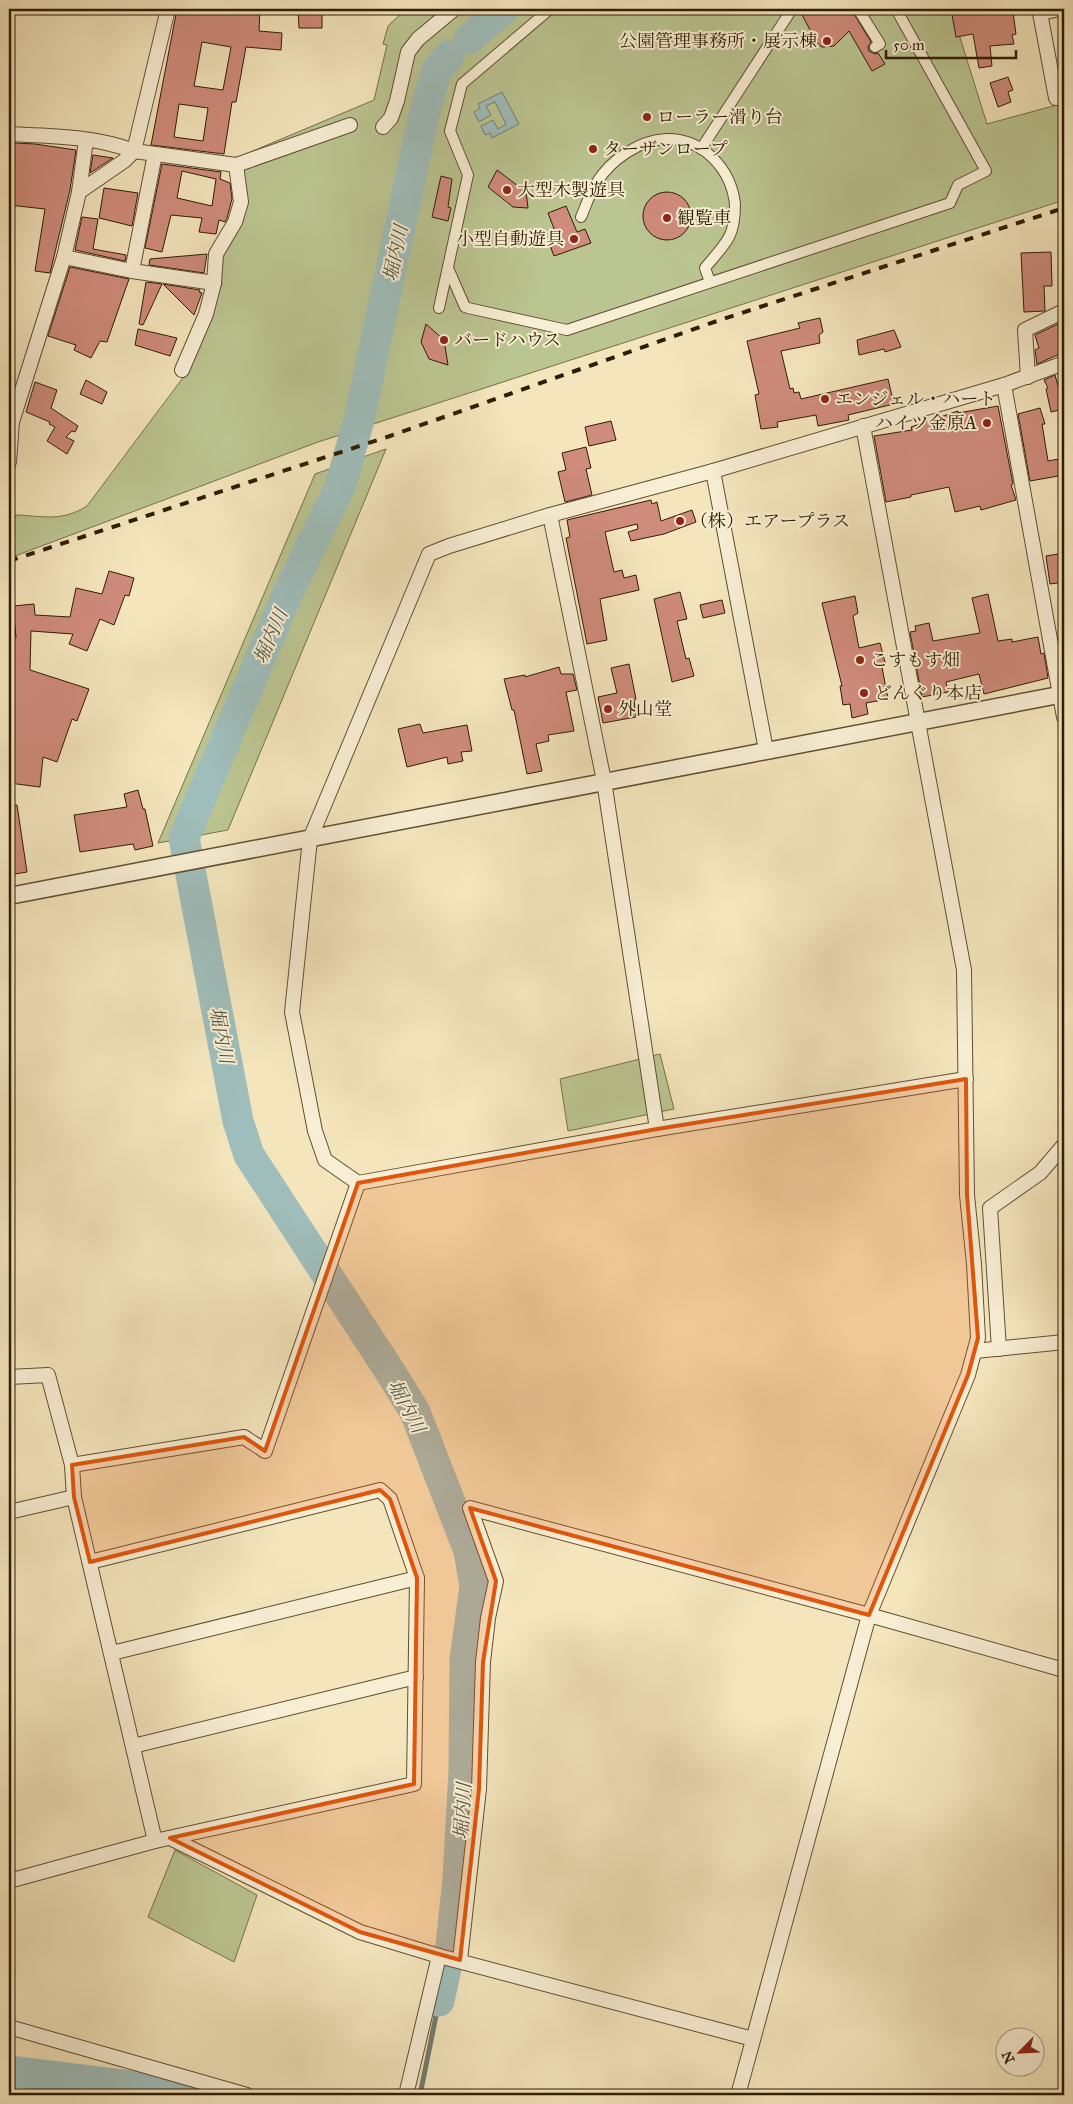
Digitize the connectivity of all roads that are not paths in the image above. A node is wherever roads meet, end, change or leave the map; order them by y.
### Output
1 (168, 9) edge
2 (454, 9) edge
3 (550, 9) edge
4 (792, 9) edge
5 (858, 9) edge
6 (896, 9) edge
7 (1060, 9) edge
8 (875, 47) dead end
9 (1064, 97) edge
10 (350, 125) dead end
11 (383, 127) dead end
12 (9, 134) edge
13 (86, 140) junction
14 (701, 149) junction
15 (134, 151) junction
16 (155, 154) junction
17 (236, 165) junction
18 (79, 192) junction
19 (582, 217) dead end
20 (64, 257) junction
21 (448, 268) junction
22 (132, 271) junction
23 (710, 282) junction
24 (214, 283) junction
25 (439, 308) dead end
26 (1064, 311) edge
27 (1064, 363) edge
28 (182, 370) dead end
29 (1028, 377) junction
30 (1004, 385) junction
31 (863, 426) junction
32 (9, 462) edge
33 (713, 471) junction
34 (550, 515) junction
35 (1062, 695) edge
36 (1064, 717) edge
37 (919, 721) junction
38 (766, 750) junction
39 (604, 781) junction
40 (310, 839) junction
41 (9, 896) edge
42 (966, 1079) junction
43 (657, 1129) junction
44 (1064, 1145) edge
45 (358, 1183) junction
46 (1064, 1342) edge
47 (999, 1348) junction
48 (975, 1351) junction
49 (9, 1377) edge
50 (72, 1465) junction
51 (74, 1497) junction
52 (9, 1512) edge
53 (90, 1562) junction
54 (417, 1578) junction
55 (869, 1615) junction
56 (112, 1653) junction
57 (1064, 1670) edge
58 (416, 1677) junction
59 (133, 1746) junction
60 (170, 1838) junction
61 (155, 1841) junction
62 (9, 1881) edge
63 (439, 1956) junction
64 (460, 1960) junction
65 (9, 2027) edge
66 (753, 2040) junction
67 (208, 2090) edge
68 (247, 2095) edge
69 (406, 2095) edge
70 (738, 2095) edge

1 - 15 street
2 - 11 street
3 - 21 street
4 - 14 street
5 - 8 street
6 - 23 street
7 - 9 street
10 - 17 street
12 - 13 street
13 - 15 street
13 - 18 street
14 - 19 street
14 - 23 street
15 - 16 street
15 - 18 street
16 - 17 street
16 - 22 street
17 - 24 street
18 - 20 street
20 - 22 street
20 - 32 street
21 - 23 street
21 - 25 street
22 - 24 street
24 - 28 street
26 - 29 street
27 - 29 street
29 - 30 street
30 - 31 street
30 - 35 street
31 - 33 street
31 - 37 street
33 - 34 street
33 - 38 street
34 - 39 street
34 - 40 street
35 - 36 street
35 - 37 street
37 - 38 street
37 - 42 street
38 - 39 street
39 - 40 street
39 - 43 street
40 - 41 street
40 - 45 street
42 - 43 street
42 - 48 street
43 - 45 street
44 - 47 street
45 - 50 street
46 - 47 street
47 - 48 street
48 - 55 street
49 - 50 street
50 - 51 street
51 - 52 street
51 - 53 street
53 - 54 street
53 - 56 street
54 - 56 street
54 - 58 street
55 - 57 street
55 - 64 street
55 - 66 street
56 - 59 street
58 - 59 street
58 - 60 street
59 - 61 street
60 - 61 street
60 - 63 street
61 - 62 street
63 - 64 street
63 - 69 street
64 - 66 street
65 - 67 street
66 - 70 street
67 - 68 street

